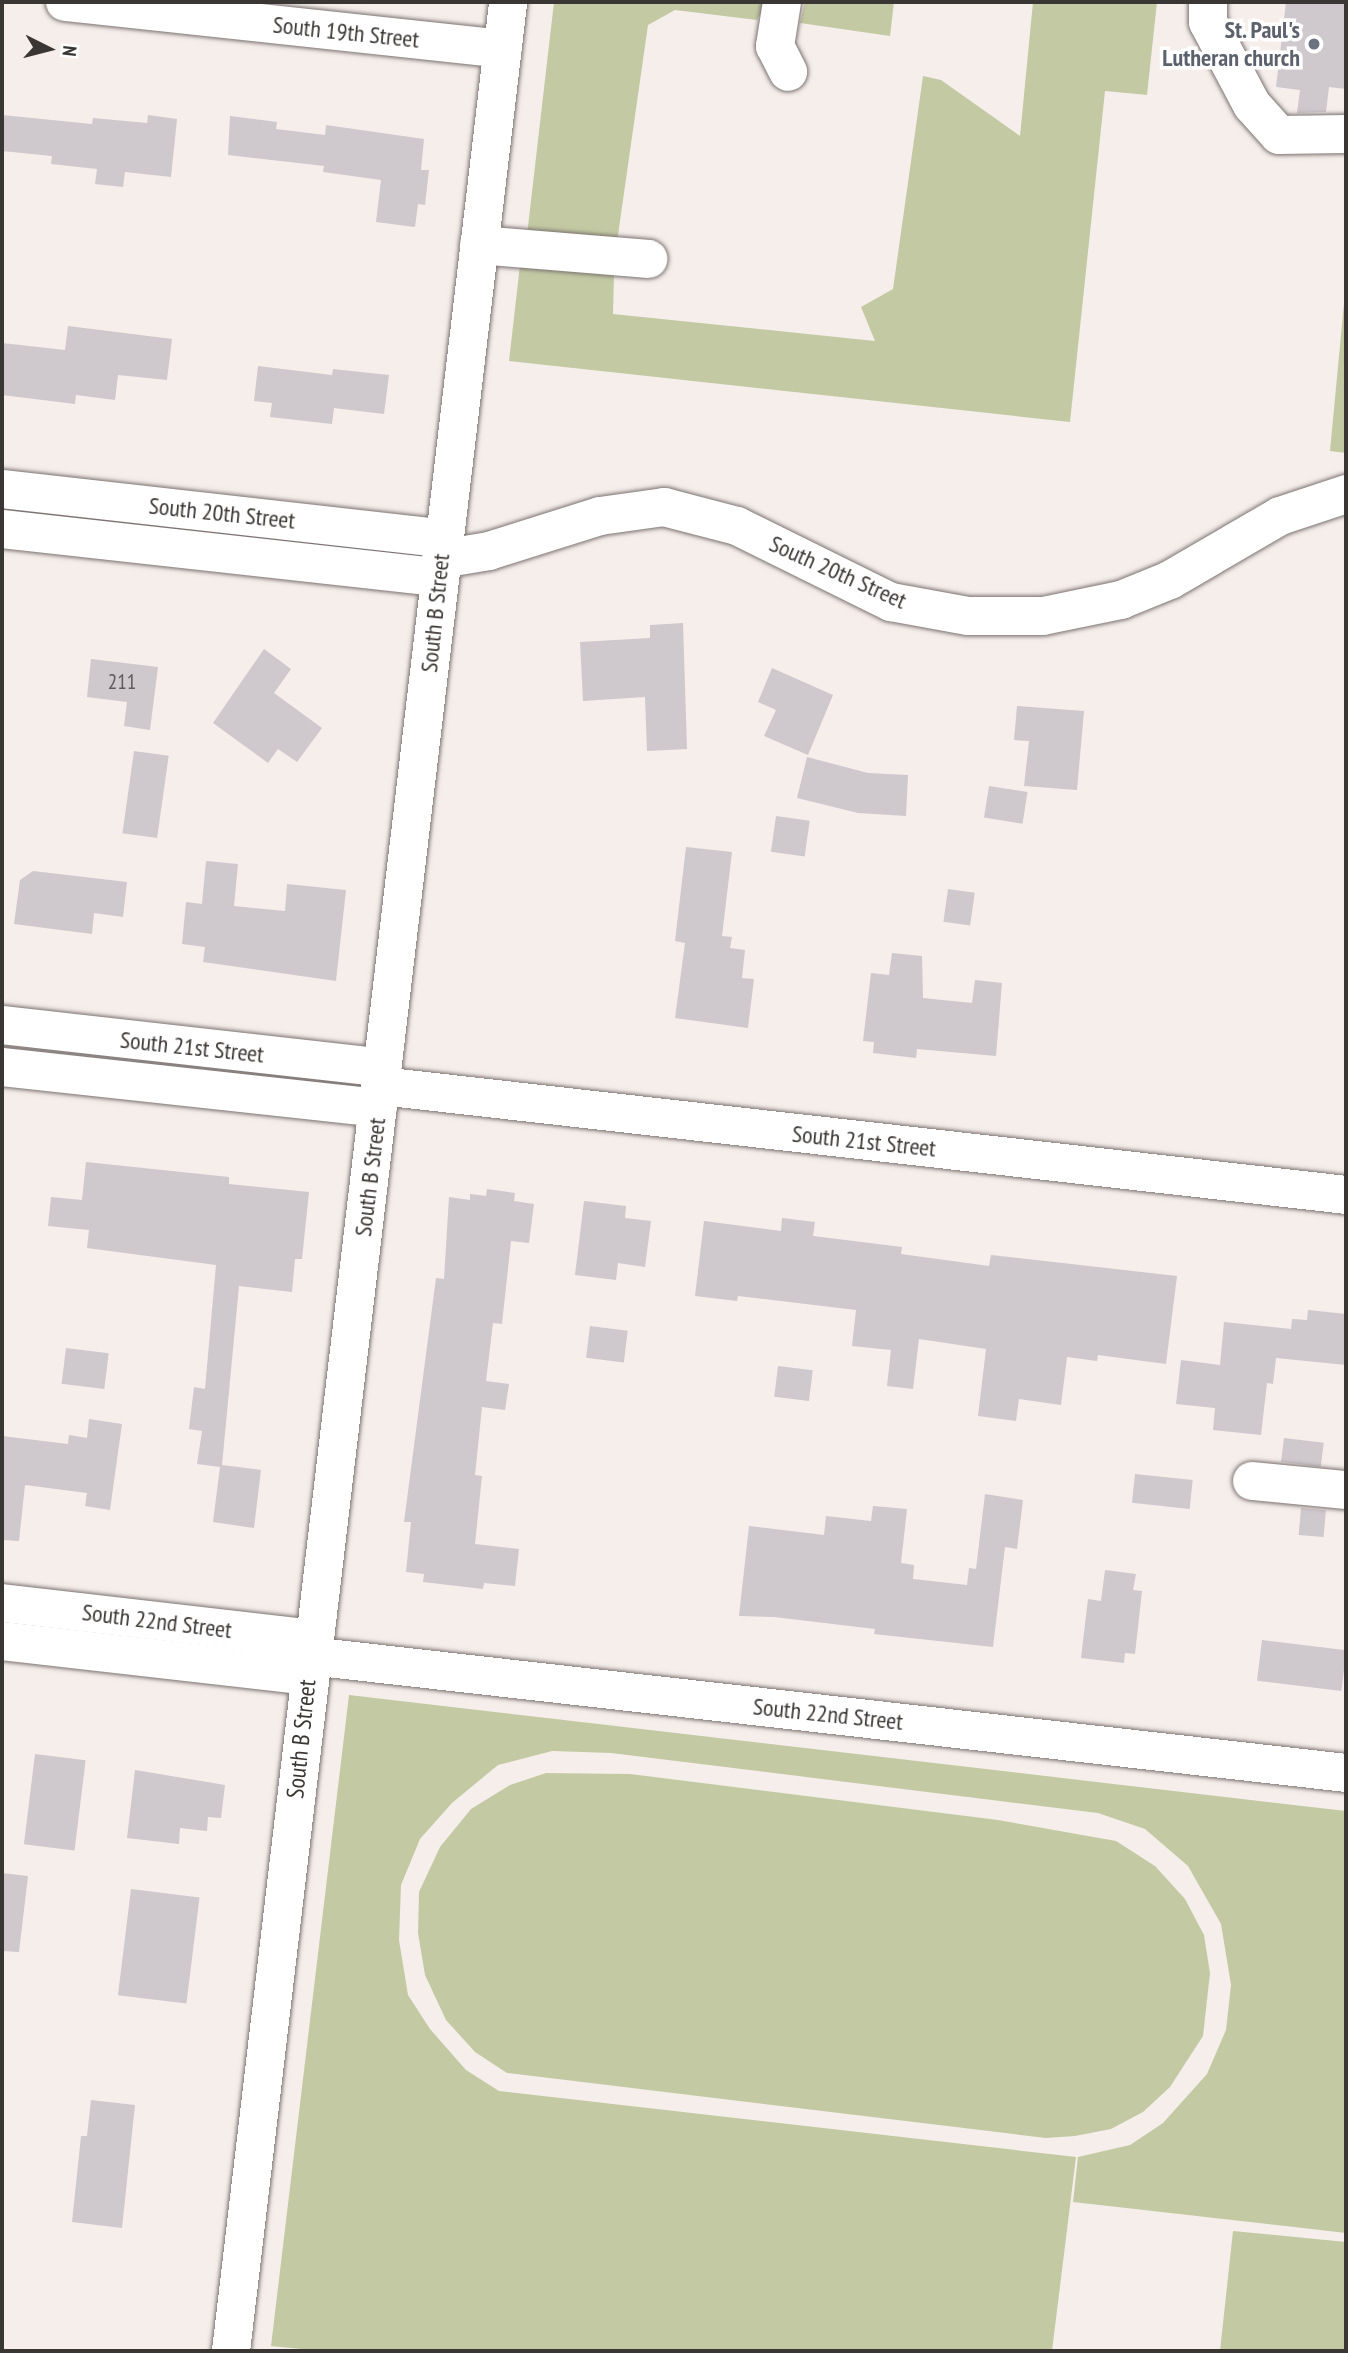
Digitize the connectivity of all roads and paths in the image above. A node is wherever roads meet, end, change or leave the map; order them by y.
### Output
1 (65, 2) edge
2 (508, 2) edge
3 (782, 2) edge
4 (1208, 2) edge
5 (502, 50) junction
6 (788, 72) dead end
7 (1346, 134) edge
8 (479, 245) junction
9 (649, 259) dead end
10 (2, 489) edge
11 (1346, 494) edge
12 (2, 529) edge
13 (441, 558) junction
14 (2, 1025) edge
15 (2, 1067) edge
16 (381, 1087) junction
17 (1346, 1195) edge
18 (1252, 1481) dead end
19 (1346, 1490) edge
20 (2, 1603) edge
21 (2, 1642) edge
22 (310, 1657) junction
23 (1346, 1773) edge
24 (231, 2351) edge

1 - 5 street, South 19th Street
2 - 5 street, South B Street
3 - 6 street
4 - 7 street
5 - 8 street, South B Street
8 - 9 street
8 - 13 street, South B Street
10 - 13 street, South 20th Street
11 - 13 street, South 20th Street
12 - 13 street, South 20th Street
13 - 16 street, South B Street
14 - 16 street, South 21st Street
15 - 16 street, South 21st Street
16 - 17 street, South 21st Street
16 - 22 street, South B Street
18 - 19 street
20 - 22 street, South 22nd Street
21 - 22 street, South 22nd Street
22 - 23 street, South 22nd Street
22 - 24 street, South B Street

